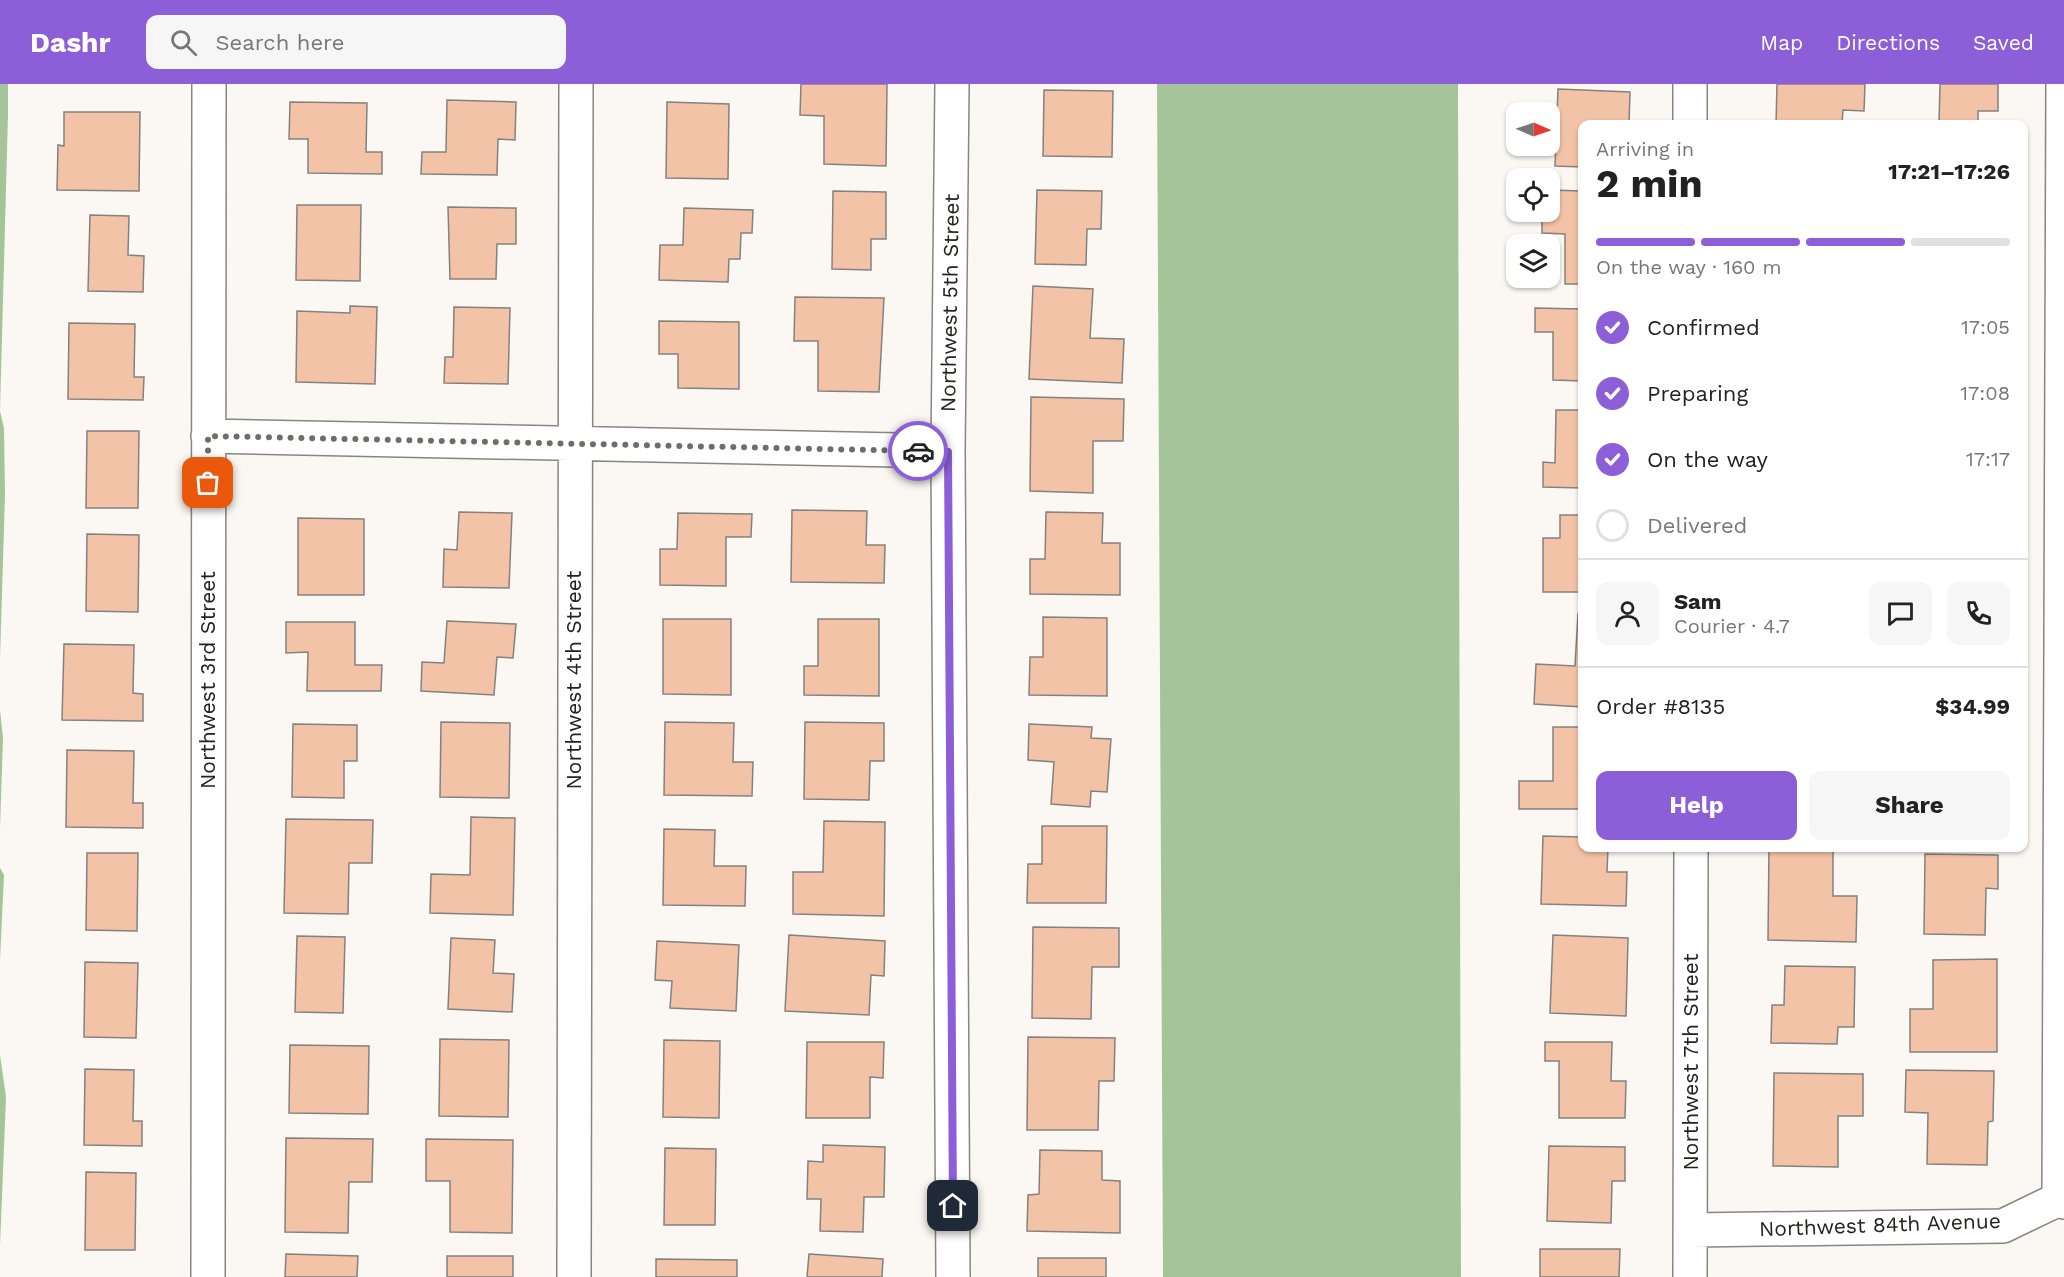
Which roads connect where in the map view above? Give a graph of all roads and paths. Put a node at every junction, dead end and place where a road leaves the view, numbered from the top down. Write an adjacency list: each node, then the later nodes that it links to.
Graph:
1 (209, 84): 7 (street, Northwest 3rd Street)
2 (576, 84): 8 (street, Northwest 4th Street)
3 (952, 84): 9 (street, Northwest 5th Street)
4 (1690, 84): 6 (street)
5 (2063, 84): 11 (street)
6 (1690, 120)
7 (208, 436): 8 (street); 13 (street, Northwest 3rd Street)
8 (574, 444): 9 (street); 14 (street, Northwest 4th Street)
9 (948, 452): 15 (street, Northwest 5th Street)
10 (1690, 852): 12 (street, Northwest 7th Street)
11 (2061, 1200): 12 (street, Northwest 84th Avenue)
12 (1691, 1230): 16 (street, Northwest 7th Street)
13 (208, 1277)
14 (574, 1277)
15 (953, 1277)
16 (1690, 1277)

